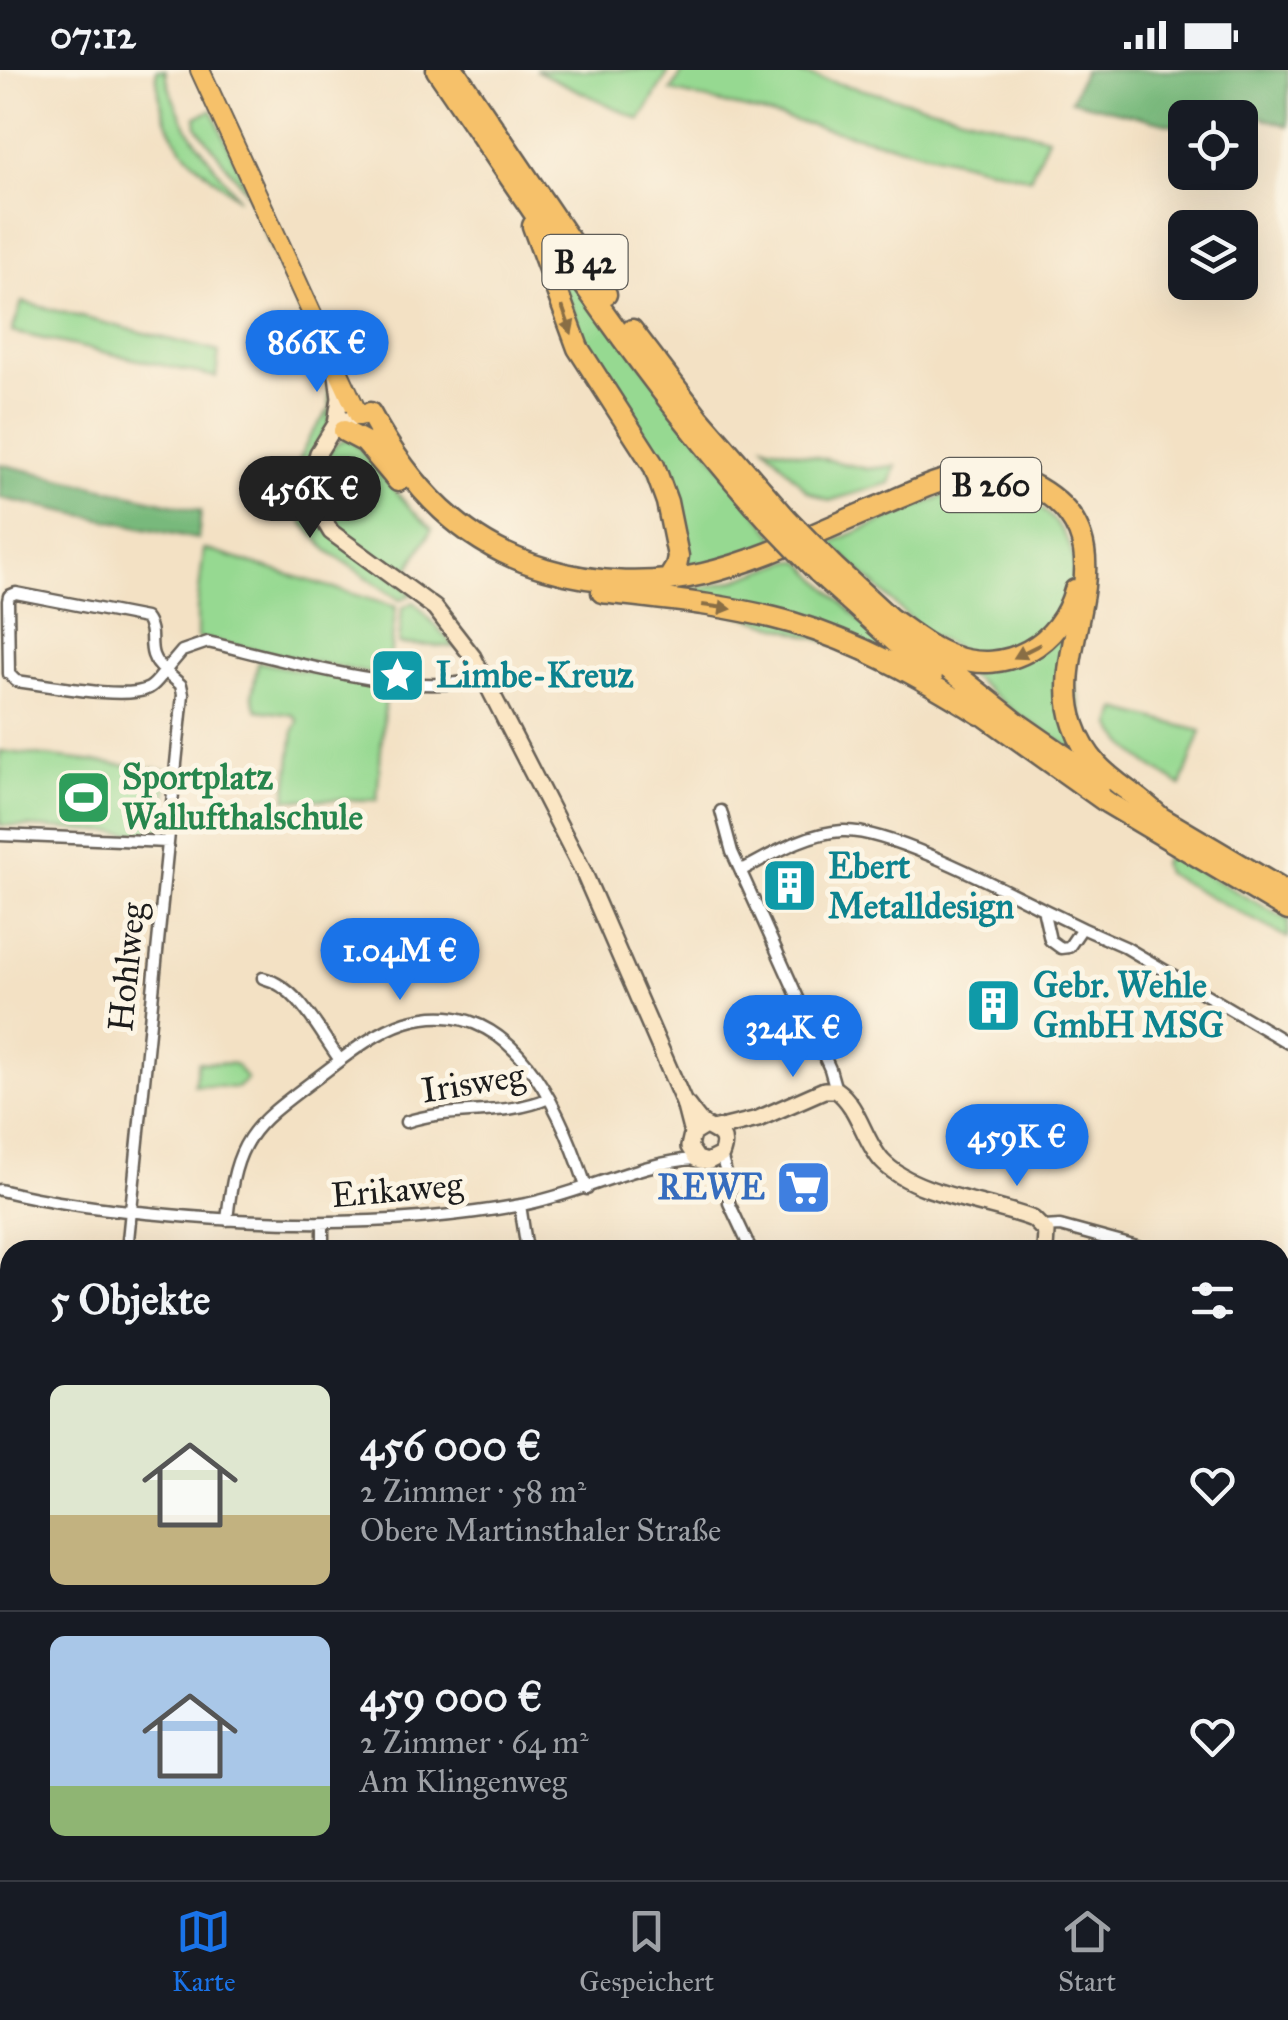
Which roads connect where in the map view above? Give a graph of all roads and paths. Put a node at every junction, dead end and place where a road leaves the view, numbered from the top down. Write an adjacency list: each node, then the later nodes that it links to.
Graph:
1 (437, 70): 4 (highway, B 42)
2 (454, 70): 7 (highway, B 42)
3 (203, 76): 5 (main road, B 260)
4 (503, 166): 7 (highway, B 42); 9 (highway, one-way to 9)
5 (308, 301): 6 (main road, B 260); 6 (main road, B 260)
6 (354, 421): 9 (highway, B 260); 10 (highway, B 260); 13 (street)
7 (779, 521): 8 (highway, B 42, bridge)
8 (825, 568): 11 (highway, B 42); 16 (highway, B 42)
9 (668, 580): 18 (highway, B 260)
10 (620, 594): 11 (highway, B 260, one-way to 11); 16 (highway, one-way to 16)
11 (885, 615): 18 (highway, B 42)
12 (165, 671): 13 (street); 14 (street); 14 (street); 20 (street, Hohlweg)
13 (483, 676): 34 (street)
14 (12, 679): 15 (street)
15 (0, 684)
16 (980, 714): 18 (highway, B 42)
17 (720, 811): 22 (street)
18 (1156, 824): 21 (highway, B 42)
19 (0, 835): 20 (street)
20 (168, 842): 41 (street, Hohlweg)
21 (1186, 842): 23 (highway, B 42); 25 (highway, B 42)
22 (742, 870): 24 (street); 30 (street)
23 (1288, 893)
24 (1042, 910): 26 (street); 26 (street)
25 (1288, 910)
26 (1082, 928): 28 (street)
27 (263, 978): 29 (street)
28 (1288, 1042)
29 (340, 1060): 31 (street); 42 (street)
30 (836, 1090): 32 (street); 43 (street)
31 (548, 1098): 33 (street, Irisweg); 38 (street)
32 (758, 1120): 34 (street); 35 (street)
33 (406, 1122)
34 (701, 1133): 35 (street); 36 (street); 37 (street, Erikaweg)
35 (723, 1150): 36 (street); 48 (street)
36 (697, 1159): 37 (street, Erikaweg)
37 (663, 1163): 38 (street, Erikaweg)
38 (588, 1189): 40 (street, Erikaweg)
39 (0, 1190): 41 (street, Erikaweg)
40 (520, 1206): 44 (street, Erikaweg); 47 (street)
41 (129, 1211): 42 (street, Erikaweg); 45 (street, Hohlweg)
42 (226, 1220): 44 (street, Erikaweg)
43 (1038, 1223): 49 (street); 50 (street)
44 (324, 1225): 46 (street)
45 (128, 1240)
46 (323, 1240)
47 (526, 1240)
48 (746, 1240)
49 (1042, 1240)
50 (1111, 1240)

